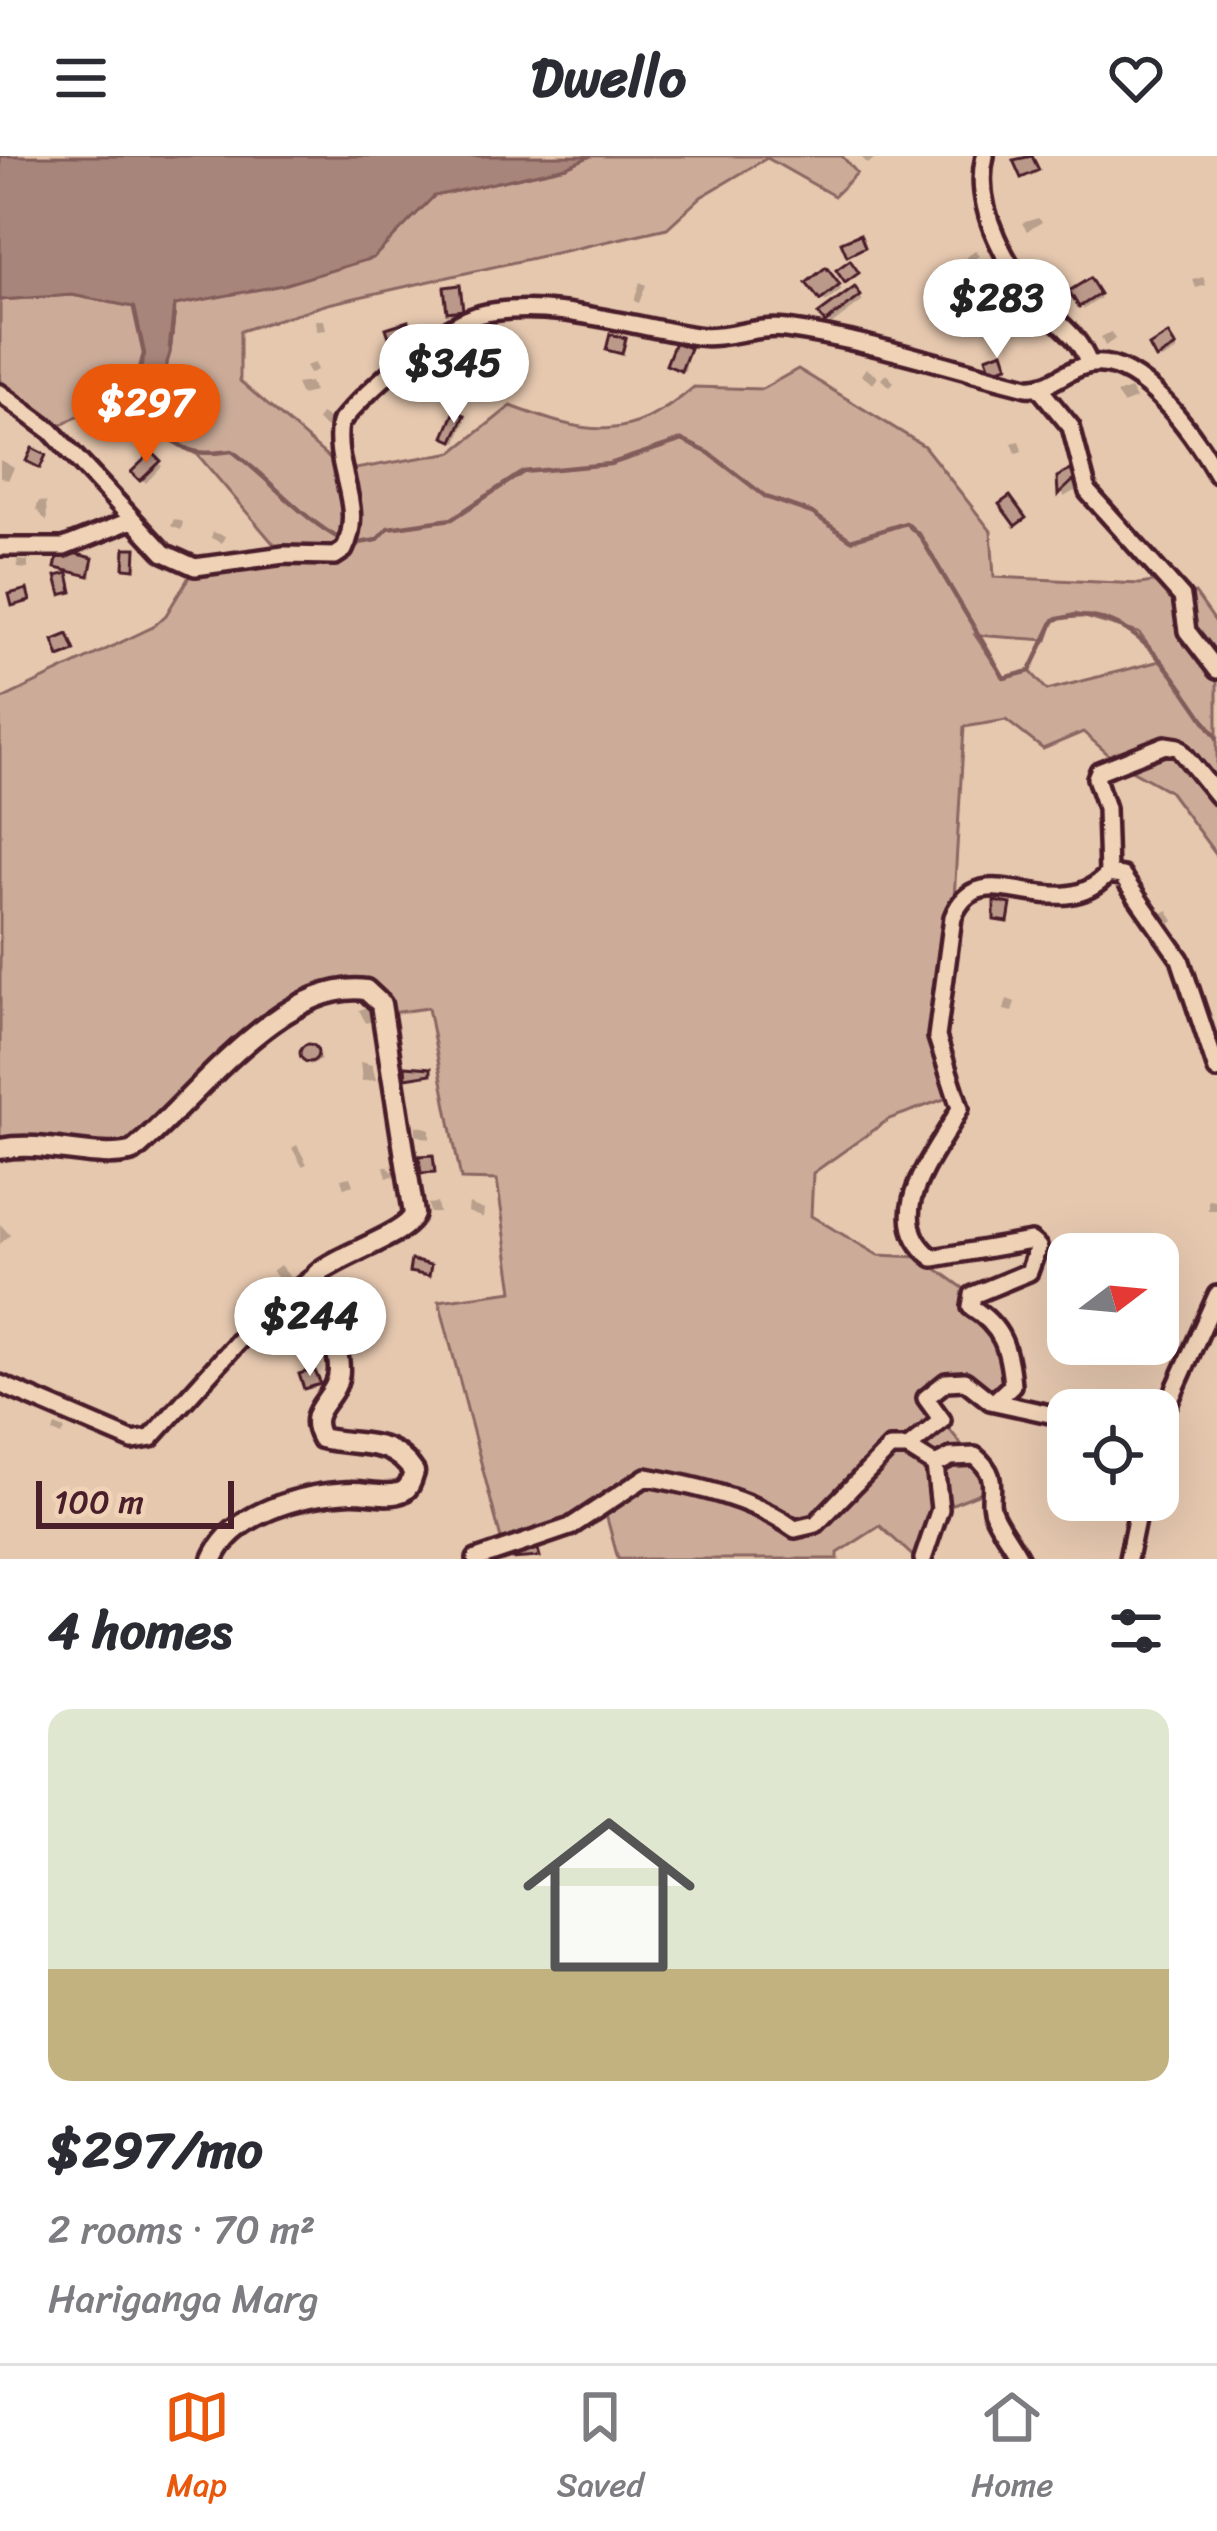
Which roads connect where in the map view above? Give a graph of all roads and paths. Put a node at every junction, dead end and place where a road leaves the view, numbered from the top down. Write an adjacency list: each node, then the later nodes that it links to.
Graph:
1 (985, 156): 2 (street)
2 (1089, 364): 3 (street); 5 (street)
3 (1039, 388): 6 (street); 8 (street)
4 (0, 393): 6 (street)
5 (1217, 474)
6 (132, 520): 7 (street)
7 (0, 547)
8 (1217, 670)
9 (1217, 795): 10 (street)
10 (1108, 874): 11 (street); 17 (street)
11 (1217, 1070)
12 (0, 1149): 13 (street)
13 (317, 1274): 15 (street); 22 (street)
14 (1217, 1295): 16 (street)
15 (0, 1384)
16 (1175, 1389)
17 (998, 1399): 18 (street); 19 (street)
18 (1047, 1416)
19 (908, 1448): 20 (street); 23 (street)
20 (935, 1465): 24 (street); 25 (street)
21 (1136, 1521): 26 (street)
22 (213, 1559)
23 (476, 1559)
24 (923, 1559)
25 (1020, 1559)
26 (1128, 1559)

